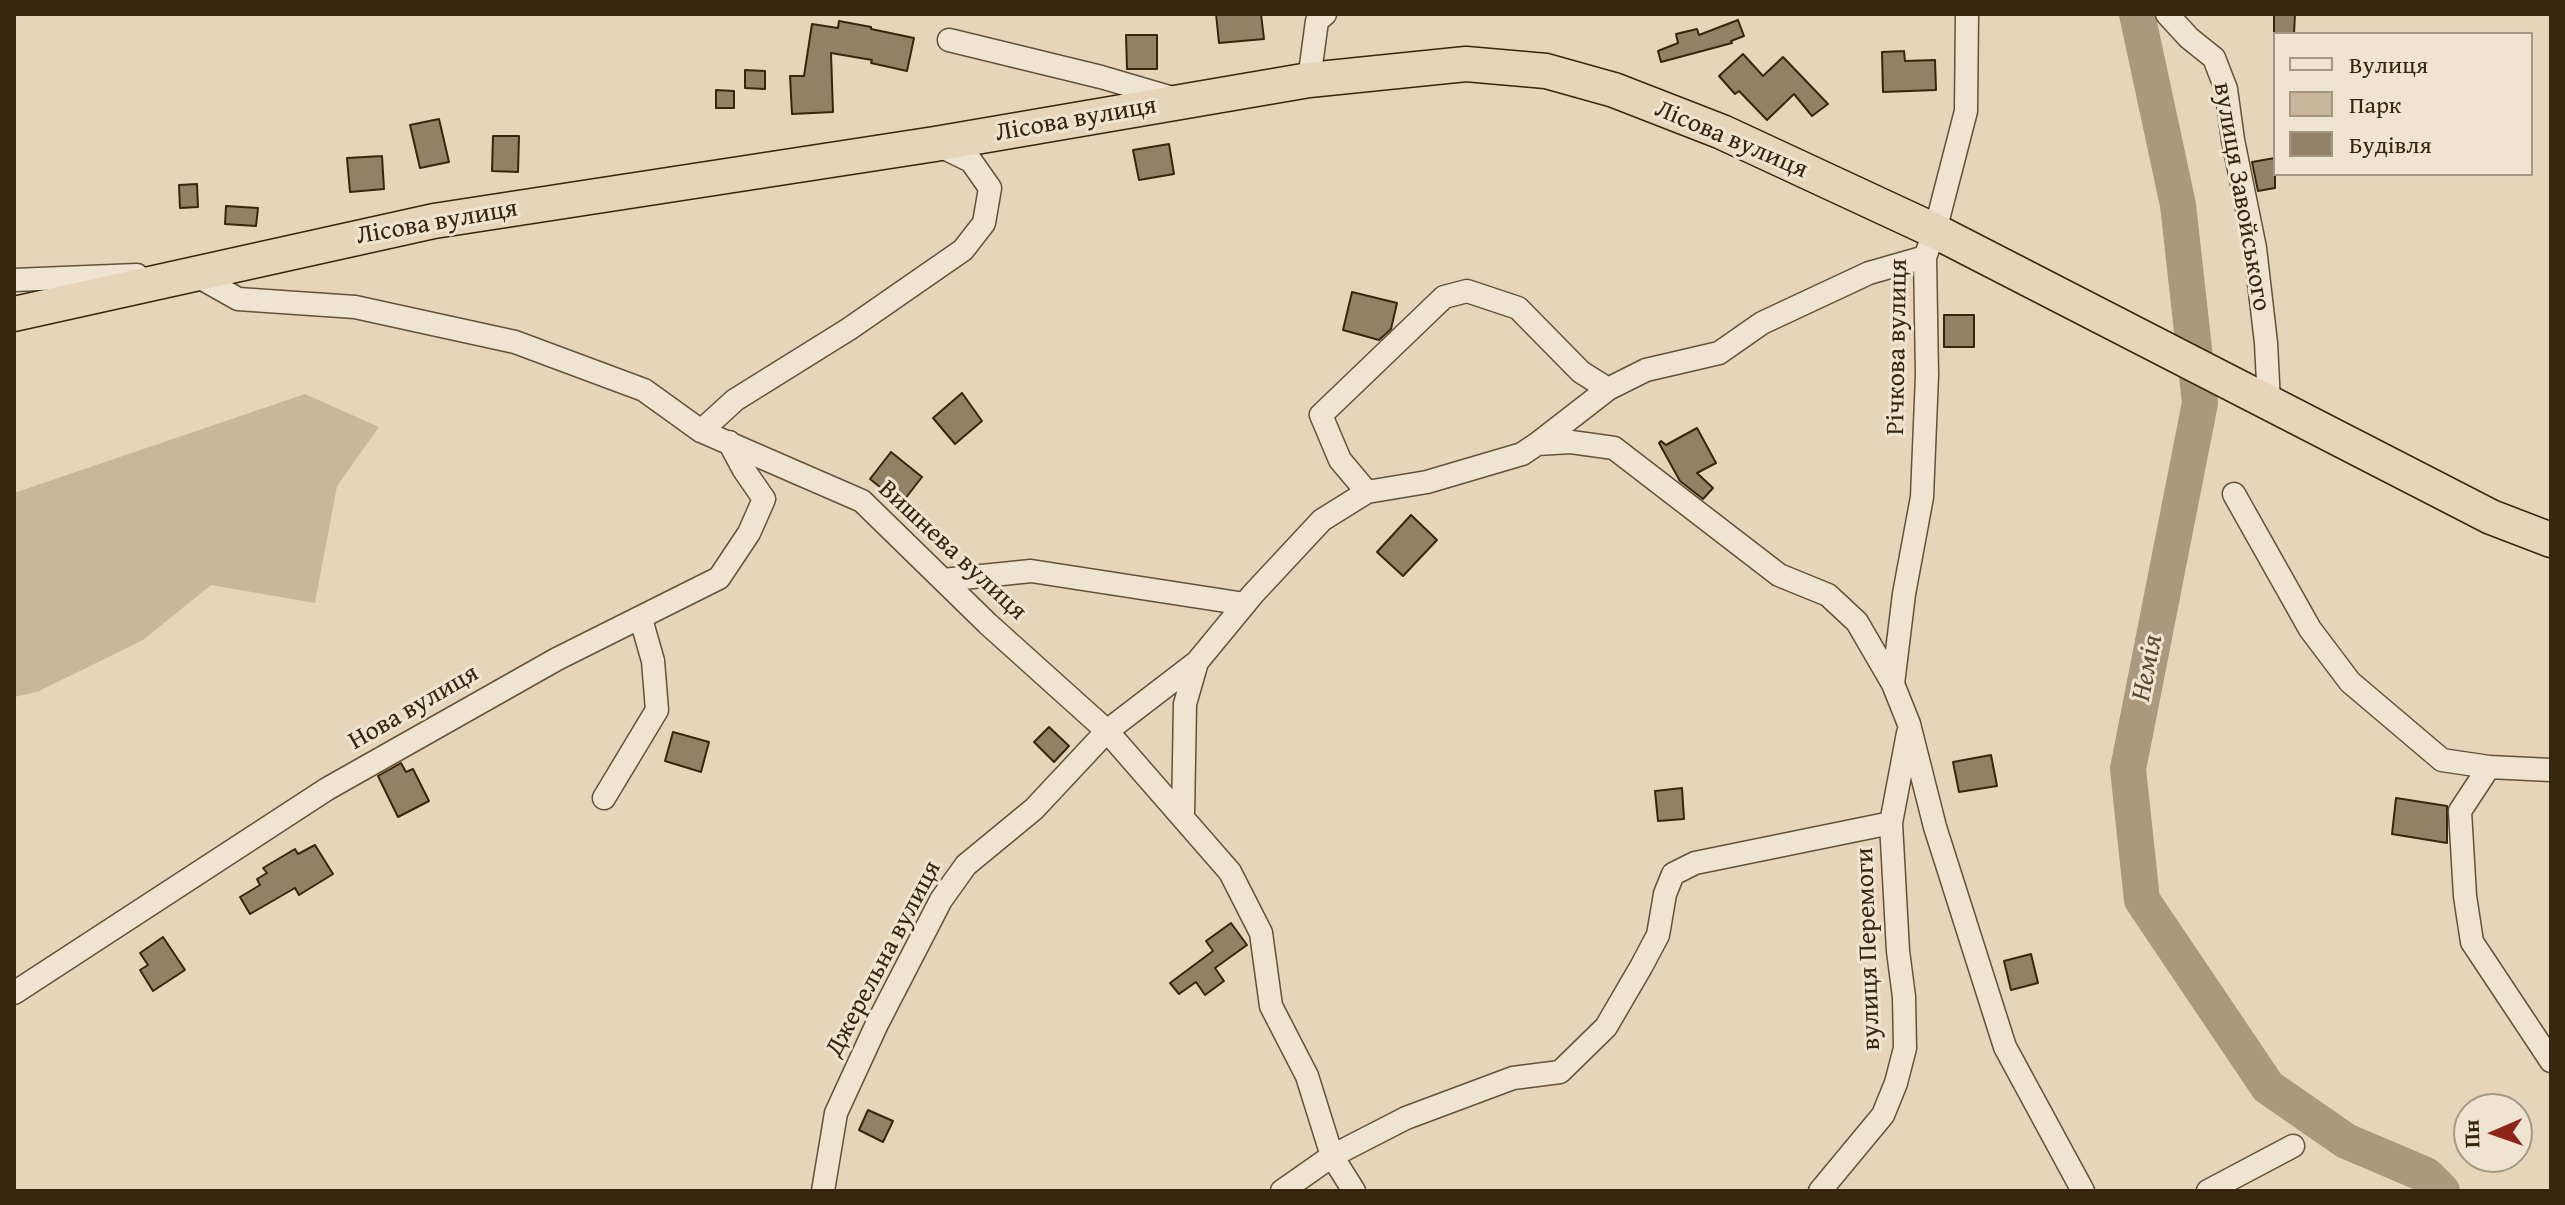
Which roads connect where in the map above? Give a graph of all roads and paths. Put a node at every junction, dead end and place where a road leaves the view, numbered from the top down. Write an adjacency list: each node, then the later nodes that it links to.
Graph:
1 (1325, 14): 5 (street)
2 (1967, 14): 8 (street, Річкова вулиця)
3 (2167, 14): 13 (street, вулиця Завойського)
4 (949, 40): 6 (street)
5 (1309, 80): 6 (highway, Лісова вулиця); 8 (highway, Лісова вулиця)
6 (1184, 101): 7 (highway, Лісова вулиця)
7 (935, 144): 9 (highway, Лісова вулиця); 14 (street)
8 (1930, 244): 12 (street, Джерельна вулиця); 13 (highway, Лісова вулиця); 25 (street, Річкова вулиця)
9 (192, 273): 10 (street); 11 (highway, Лісова вулиця); 14 (street, Вишнева вулиця)
10 (14, 280)
11 (14, 314)
12 (1608, 389): 16 (street, Джерельна вулиця); 17 (street)
13 (2269, 402): 20 (highway, Лісова вулиця)
14 (701, 431): 15 (street, Вишнева вулиця)
15 (729, 442): 21 (street, Вишнева вулиця); 23 (street, Нова вулиця)
16 (1537, 444): 17 (street, Джерельна вулиця); 19 (street, Джерельна вулиця)
17 (1367, 492): 22 (street, Джерельна вулиця)
18 (2234, 494): 28 (street)
19 (1695, 513): 25 (street, Річкова вулиця)
20 (2551, 540)
21 (943, 580): 22 (street); 27 (street, Вишнева вулиця)
22 (1245, 604): 24 (street, Джерельна вулиця)
23 (641, 619): 30 (street); 33 (street, Нова вулиця)
24 (1197, 662): 27 (street, Джерельна вулиця); 31 (street, Джерельна вулиця)
25 (1893, 684): 26 (street, Річкова вулиця)
26 (1909, 724): 32 (street, вулиця Перемоги); 41 (street, Річкова вулиця)
27 (1107, 731): 31 (street, Вишнева вулиця); 37 (street, Джерельна вулиця)
28 (2489, 767): 29 (street); 34 (street)
29 (2551, 770)
30 (604, 798)
31 (1183, 816): 36 (street, Вишнева вулиця)
32 (1891, 823): 36 (street, вулиця Перемоги); 40 (street, вулиця Перемоги)
33 (14, 993)
34 (2551, 1061)
35 (2293, 1146): 42 (street)
36 (1332, 1156): 38 (street); 39 (street, Вишнева вулиця)
37 (823, 1191)
38 (1282, 1191)
39 (1354, 1191)
40 (1820, 1191)
41 (2083, 1191)
42 (2208, 1191)

